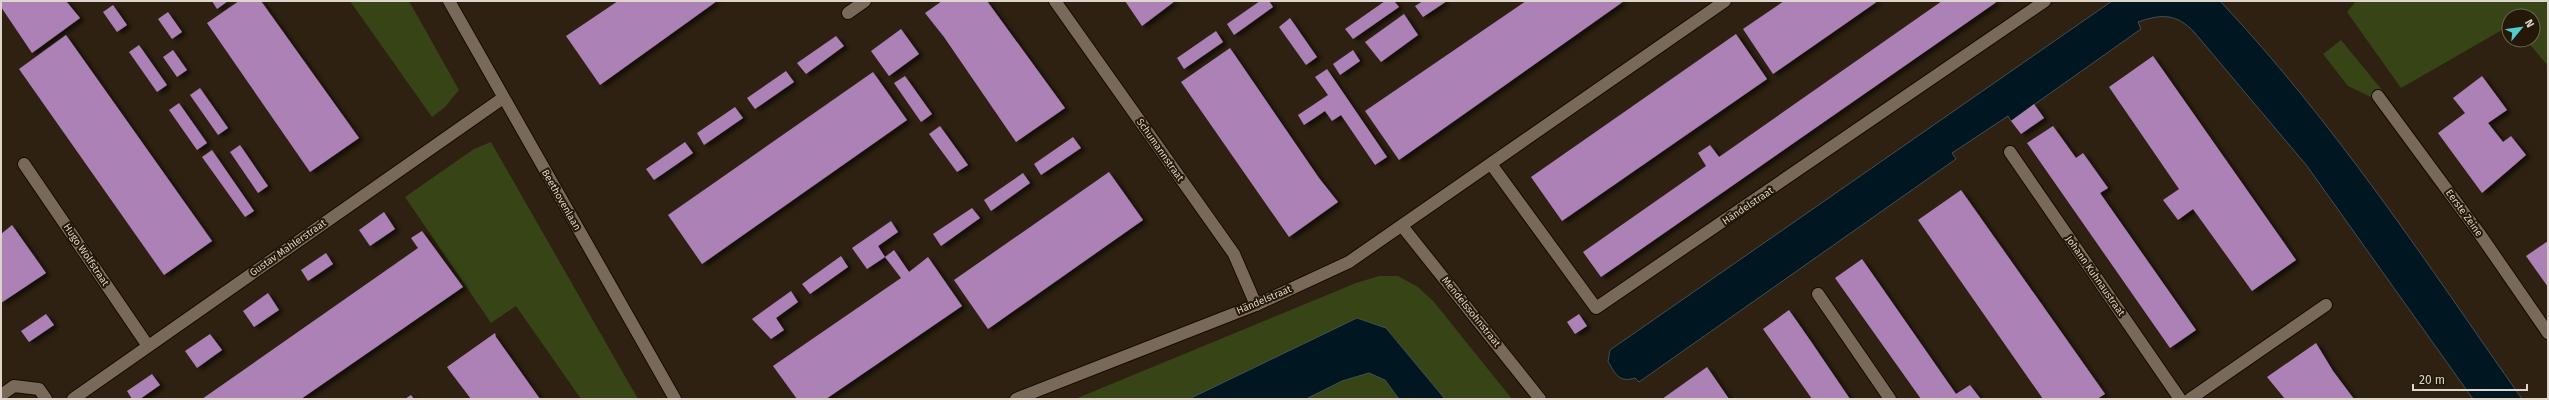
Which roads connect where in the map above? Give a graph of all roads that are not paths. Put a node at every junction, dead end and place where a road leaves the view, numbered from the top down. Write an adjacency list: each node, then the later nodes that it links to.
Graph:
1 (449, 1): 8 (street, Beethovenlaan)
2 (865, 1): 6 (street)
3 (1055, 1): 15 (street, Schumannstraat)
4 (1726, 1): 11 (street, Händelstraat)
5 (2045, 1): 11 (street, Händelstraat)
6 (848, 13)
7 (2378, 96): 16 (street, Eerste Zeine)
8 (503, 98): 17 (street, Gustav Mahlerstraat); 21 (street, Beethovenlaan)
9 (2010, 152): 25 (street, Johann Kuhnaustraat)
10 (24, 164): 17 (street, Hugo Wolfstraat)
11 (1491, 164): 12 (street, Händelstraat)
12 (1402, 226): 15 (street, Händelstraat); 23 (street, Mendelssohnstraat)
13 (1818, 294): 24 (street)
14 (2326, 304): 26 (street)
15 (1256, 305): 22 (street, Händelstraat)
16 (2548, 332)
17 (148, 346): 20 (street, Gustav Mahlerstraat)
18 (1, 395): 19 (street)
19 (46, 399)
20 (73, 399)
21 (675, 399)
22 (1016, 399)
23 (1540, 399)
24 (1890, 399)
25 (2180, 399)
26 (2190, 399)

